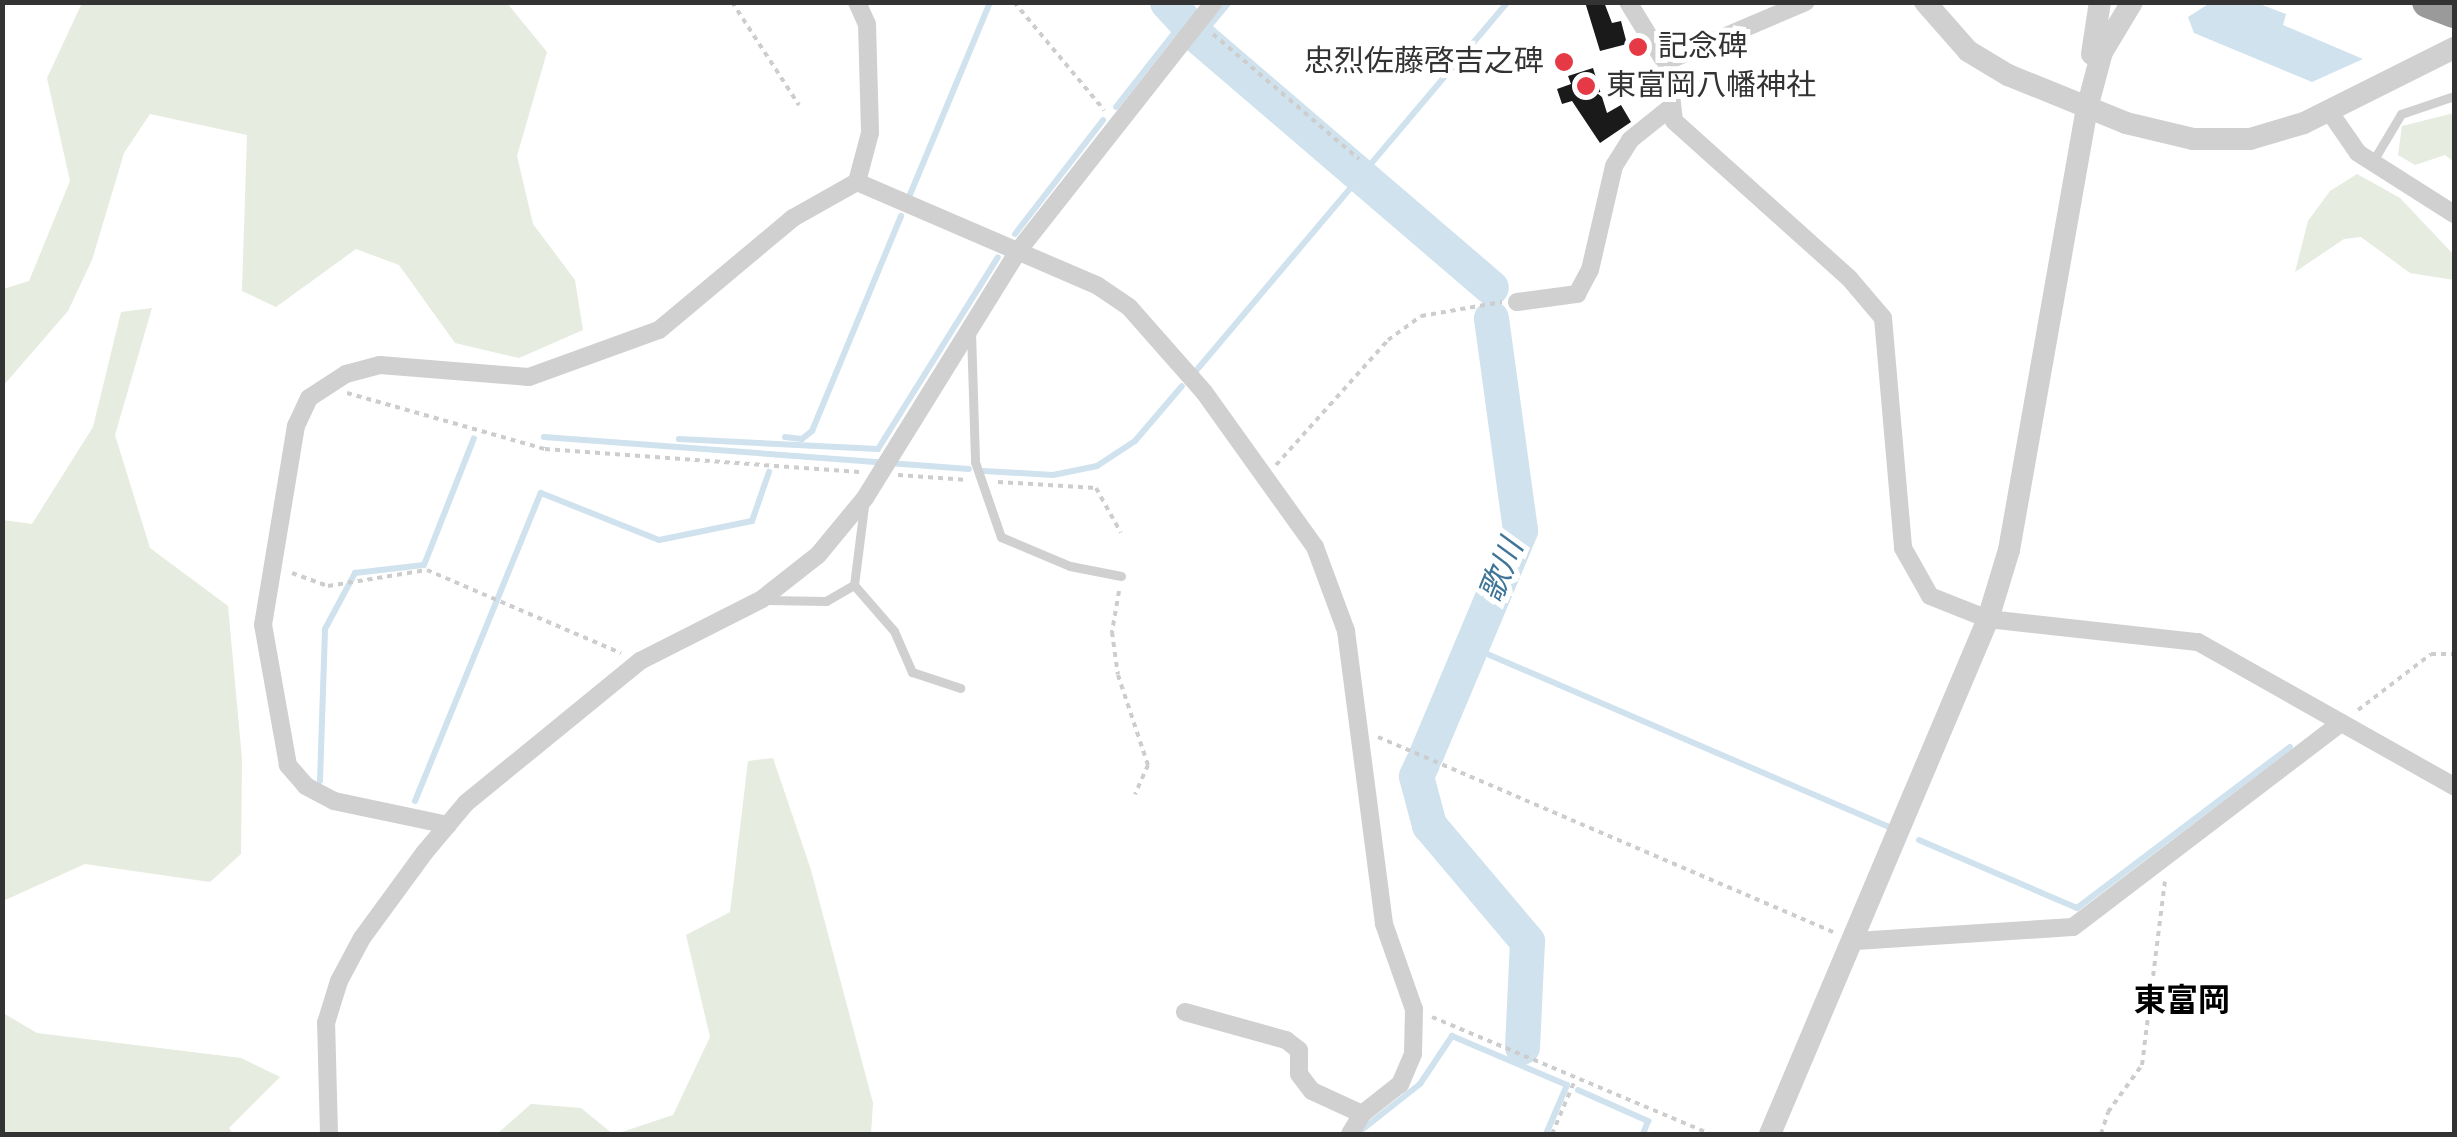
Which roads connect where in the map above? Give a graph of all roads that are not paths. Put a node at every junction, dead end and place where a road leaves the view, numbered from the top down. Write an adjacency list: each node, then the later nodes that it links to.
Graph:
1 (857, 2): 17 (street)
2 (1214, 2): 19 (street)
3 (1628, 2): 11 (street)
4 (1806, 2): 11 (street)
5 (1924, 2): 14 (street)
6 (2100, 2): 14 (street)
7 (2132, 2): 14 (street)
8 (2428, 2): 9 (highway)
9 (2454, 12)
10 (2454, 48): 15 (street)
11 (1665, 62): 13 (street)
12 (2454, 96): 16 (lane)
13 (1670, 108): 20 (street); 26 (street)
14 (2086, 108): 15 (street); 26 (street)
15 (2329, 112): 16 (street)
16 (2372, 162): 18 (street)
17 (858, 182): 19 (street); 30 (street)
18 (2454, 214)
19 (1018, 251): 21 (street); 33 (street)
20 (1516, 302)
21 (971, 319): 22 (street); 23 (lane)
22 (865, 498): 24 (lane); 25 (street)
23 (1121, 576)
24 (854, 585): 25 (lane); 27 (lane)
25 (762, 599): 30 (street)
26 (1988, 618): 28 (street); 31 (street)
27 (960, 688)
28 (2341, 723): 29 (street); 31 (street)
29 (2454, 786)
30 (448, 825): 34 (street)
31 (1856, 941): 36 (street)
32 (1185, 1012): 33 (street)
33 (1362, 1114): 35 (street)
34 (329, 1134)
35 (1350, 1134)
36 (1770, 1134)

